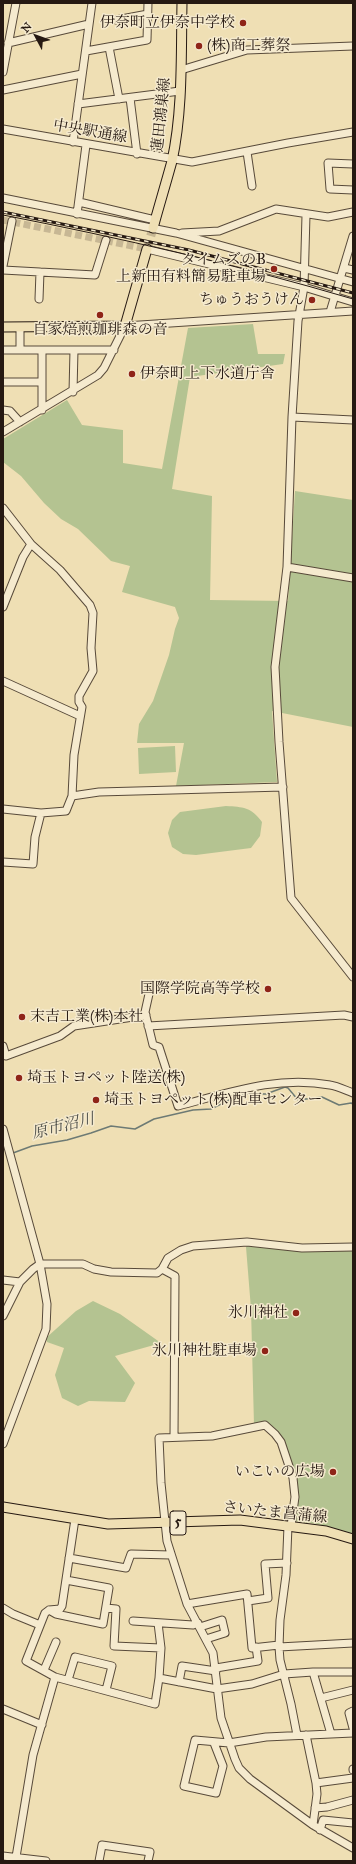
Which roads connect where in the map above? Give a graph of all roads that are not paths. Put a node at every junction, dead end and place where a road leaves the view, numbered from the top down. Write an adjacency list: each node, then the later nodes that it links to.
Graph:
1 (16, 3): 8 (street)
2 (92, 3): 7 (street)
3 (148, 3): 5 (street)
4 (182, 3): 12 (main road, 蓮田鴻巣線)
5 (148, 14): 6 (street); 10 (street)
6 (116, 20)
7 (89, 24): 8 (street); 11 (street)
8 (8, 42): 13 (street)
9 (353, 46): 12 (street)
10 (109, 47): 11 (street); 18 (street)
11 (86, 50): 14 (street)
12 (181, 70): 16 (main road, 蓮田鴻巣線)
13 (3, 72)
14 (82, 74): 15 (street); 19 (street)
15 (3, 90)
16 (180, 91): 17 (street); 26 (main road, 蓮田鴻巣線)
17 (130, 98): 18 (street); 25 (street)
18 (119, 99): 19 (street)
19 (78, 104): 22 (street)
20 (3, 129): 22 (street, 中央駅通線)
21 (353, 132): 24 (street, 中央駅通線)
22 (73, 142): 23 (street, 中央駅通線)
23 (86, 145): 25 (street, 中央駅通線); 31 (street)
24 (247, 152): 26 (street, 中央駅通線); 28 (street)
25 (137, 154): 26 (street, 中央駅通線)
26 (172, 160): 36 (main road, 蓮田鴻巣線)
27 (353, 164): 29 (street)
28 (252, 186)
29 (353, 190)
30 (3, 198): 33 (street)
31 (79, 202): 33 (street); 36 (street)
32 (353, 212): 34 (street)
33 (77, 214): 36 (street)
34 (306, 215): 37 (street); 43 (street)
35 (12, 221): 41 (street)
36 (154, 224): 37 (street)
37 (176, 233): 43 (street)
38 (353, 236): 42 (street)
39 (106, 240): 46 (street)
40 (147, 249): 49 (street); 56 (main road)
41 (3, 266)
42 (344, 268): 45 (street); 47 (street)
43 (304, 269): 47 (street); 49 (street)
44 (3, 270): 46 (street)
45 (353, 270)
46 (40, 272): 51 (street)
47 (340, 279): 48 (street); 50 (street)
48 (353, 282)
49 (304, 287): 50 (street); 55 (street)
50 (335, 296): 52 (street); 54 (street)
51 (39, 299)
52 (353, 302)
53 (353, 311): 54 (street)
54 (330, 312): 55 (street)
55 (300, 314): 56 (street); 69 (street)
56 (124, 326): 58 (main road); 63 (street)
57 (3, 327): 58 (main road)
58 (20, 327): 60 (street)
59 (3, 350): 60 (street)
60 (20, 350): 61 (street)
61 (42, 350): 62 (street); 65 (street)
62 (74, 350): 63 (street); 66 (street)
63 (114, 350): 66 (street)
64 (3, 382): 65 (street)
65 (41, 382): 68 (street)
66 (73, 392): 68 (street)
67 (3, 410): 71 (street)
68 (42, 410): 71 (street)
69 (292, 417): 70 (street); 75 (street)
70 (353, 420)
71 (20, 422): 72 (street)
72 (3, 432)
73 (3, 508): 74 (street)
74 (31, 544): 78 (street); 81 (street)
75 (287, 567): 76 (street); 82 (street)
76 (353, 578)
77 (3, 586): 78 (street)
78 (10, 590): 79 (street)
79 (3, 607)
80 (3, 681): 81 (street)
81 (80, 716): 83 (street)
82 (283, 787): 83 (street); 87 (street)
83 (72, 796): 85 (street)
84 (3, 809): 85 (street)
85 (40, 813): 86 (street)
86 (3, 862)
87 (353, 977)
88 (151, 985): 89 (street)
89 (146, 1015): 91 (street); 93 (street)
90 (353, 1017): 91 (street)
91 (148, 1026): 94 (street)
92 (3, 1046): 93 (street)
93 (4, 1055)
94 (353, 1093)
95 (3, 1129): 97 (street)
96 (353, 1247): 98 (street)
97 (40, 1264): 98 (street); 100 (street); 103 (street)
98 (162, 1269): 102 (street)
99 (3, 1280): 100 (street)
100 (20, 1282): 101 (street)
101 (3, 1316)
102 (174, 1437): 106 (street); 107 (street)
103 (3, 1444)
104 (3, 1507): 105 (main road, さいたま菖蒲線 / 5)
105 (75, 1519): 106 (main road, さいたま菖蒲線 / 5); 110 (street)
106 (165, 1523): 107 (main road, さいたま菖蒲線 / 5); 109 (street)
107 (290, 1526): 108 (main road, さいたま菖蒲線 / 5); 111 (street)
108 (353, 1539)
109 (171, 1555): 110 (street); 114 (street)
110 (68, 1558): 112 (street)
111 (287, 1563): 113 (street); 125 (street)
112 (66, 1580): 116 (street); 117 (street)
113 (248, 1601): 114 (street); 126 (street)
114 (187, 1604): 121 (street)
115 (3, 1608): 120 (street)
116 (106, 1608): 117 (street); 127 (street)
117 (49, 1610): 120 (street)
118 (133, 1622): 119 (street)
119 (158, 1623): 121 (street); 127 (street)
120 (40, 1625): 128 (street)
121 (199, 1625): 122 (street); 122 (street)
122 (206, 1639): 129 (street)
123 (56, 1642): 128 (street)
124 (353, 1643): 125 (street)
125 (279, 1646): 126 (street); 132 (street)
126 (256, 1647): 129 (street)
127 (161, 1648): 134 (street)
128 (44, 1670): 133 (street)
129 (216, 1670): 136 (street); 137 (street)
130 (314, 1672): 131 (street); 132 (street); 140 (street)
131 (353, 1672)
132 (284, 1674): 137 (street); 147 (street)
133 (55, 1677): 135 (street); 143 (street)
134 (159, 1678): 136 (street); 138 (street)
135 (68, 1680): 138 (street); 138 (street)
136 (179, 1682): 137 (street)
137 (217, 1689): 150 (street)
138 (106, 1690)
139 (353, 1690): 140 (street)
140 (321, 1698): 146 (street)
141 (3, 1709): 143 (street)
142 (353, 1711): 144 (street)
143 (42, 1725): 160 (street)
144 (353, 1728)
145 (353, 1733): 146 (street)
146 (332, 1734): 148 (street)
147 (296, 1735): 148 (street); 150 (street)
148 (306, 1735): 152 (street)
149 (214, 1743): 149 (street); 150 (street)
150 (229, 1743): 156 (street)
151 (353, 1778): 152 (street)
152 (316, 1783): 154 (street)
153 (353, 1800): 154 (street)
154 (316, 1808): 156 (street)
155 (353, 1823): 157 (street)
156 (313, 1825): 157 (street)
157 (320, 1830): 158 (street)
158 (353, 1848)
159 (3, 1856): 160 (street)
160 (16, 1857): 161 (street)
161 (33, 1860): 162 (street)
162 (46, 1861)
163 (99, 1861): 164 (street)
164 (148, 1861)

